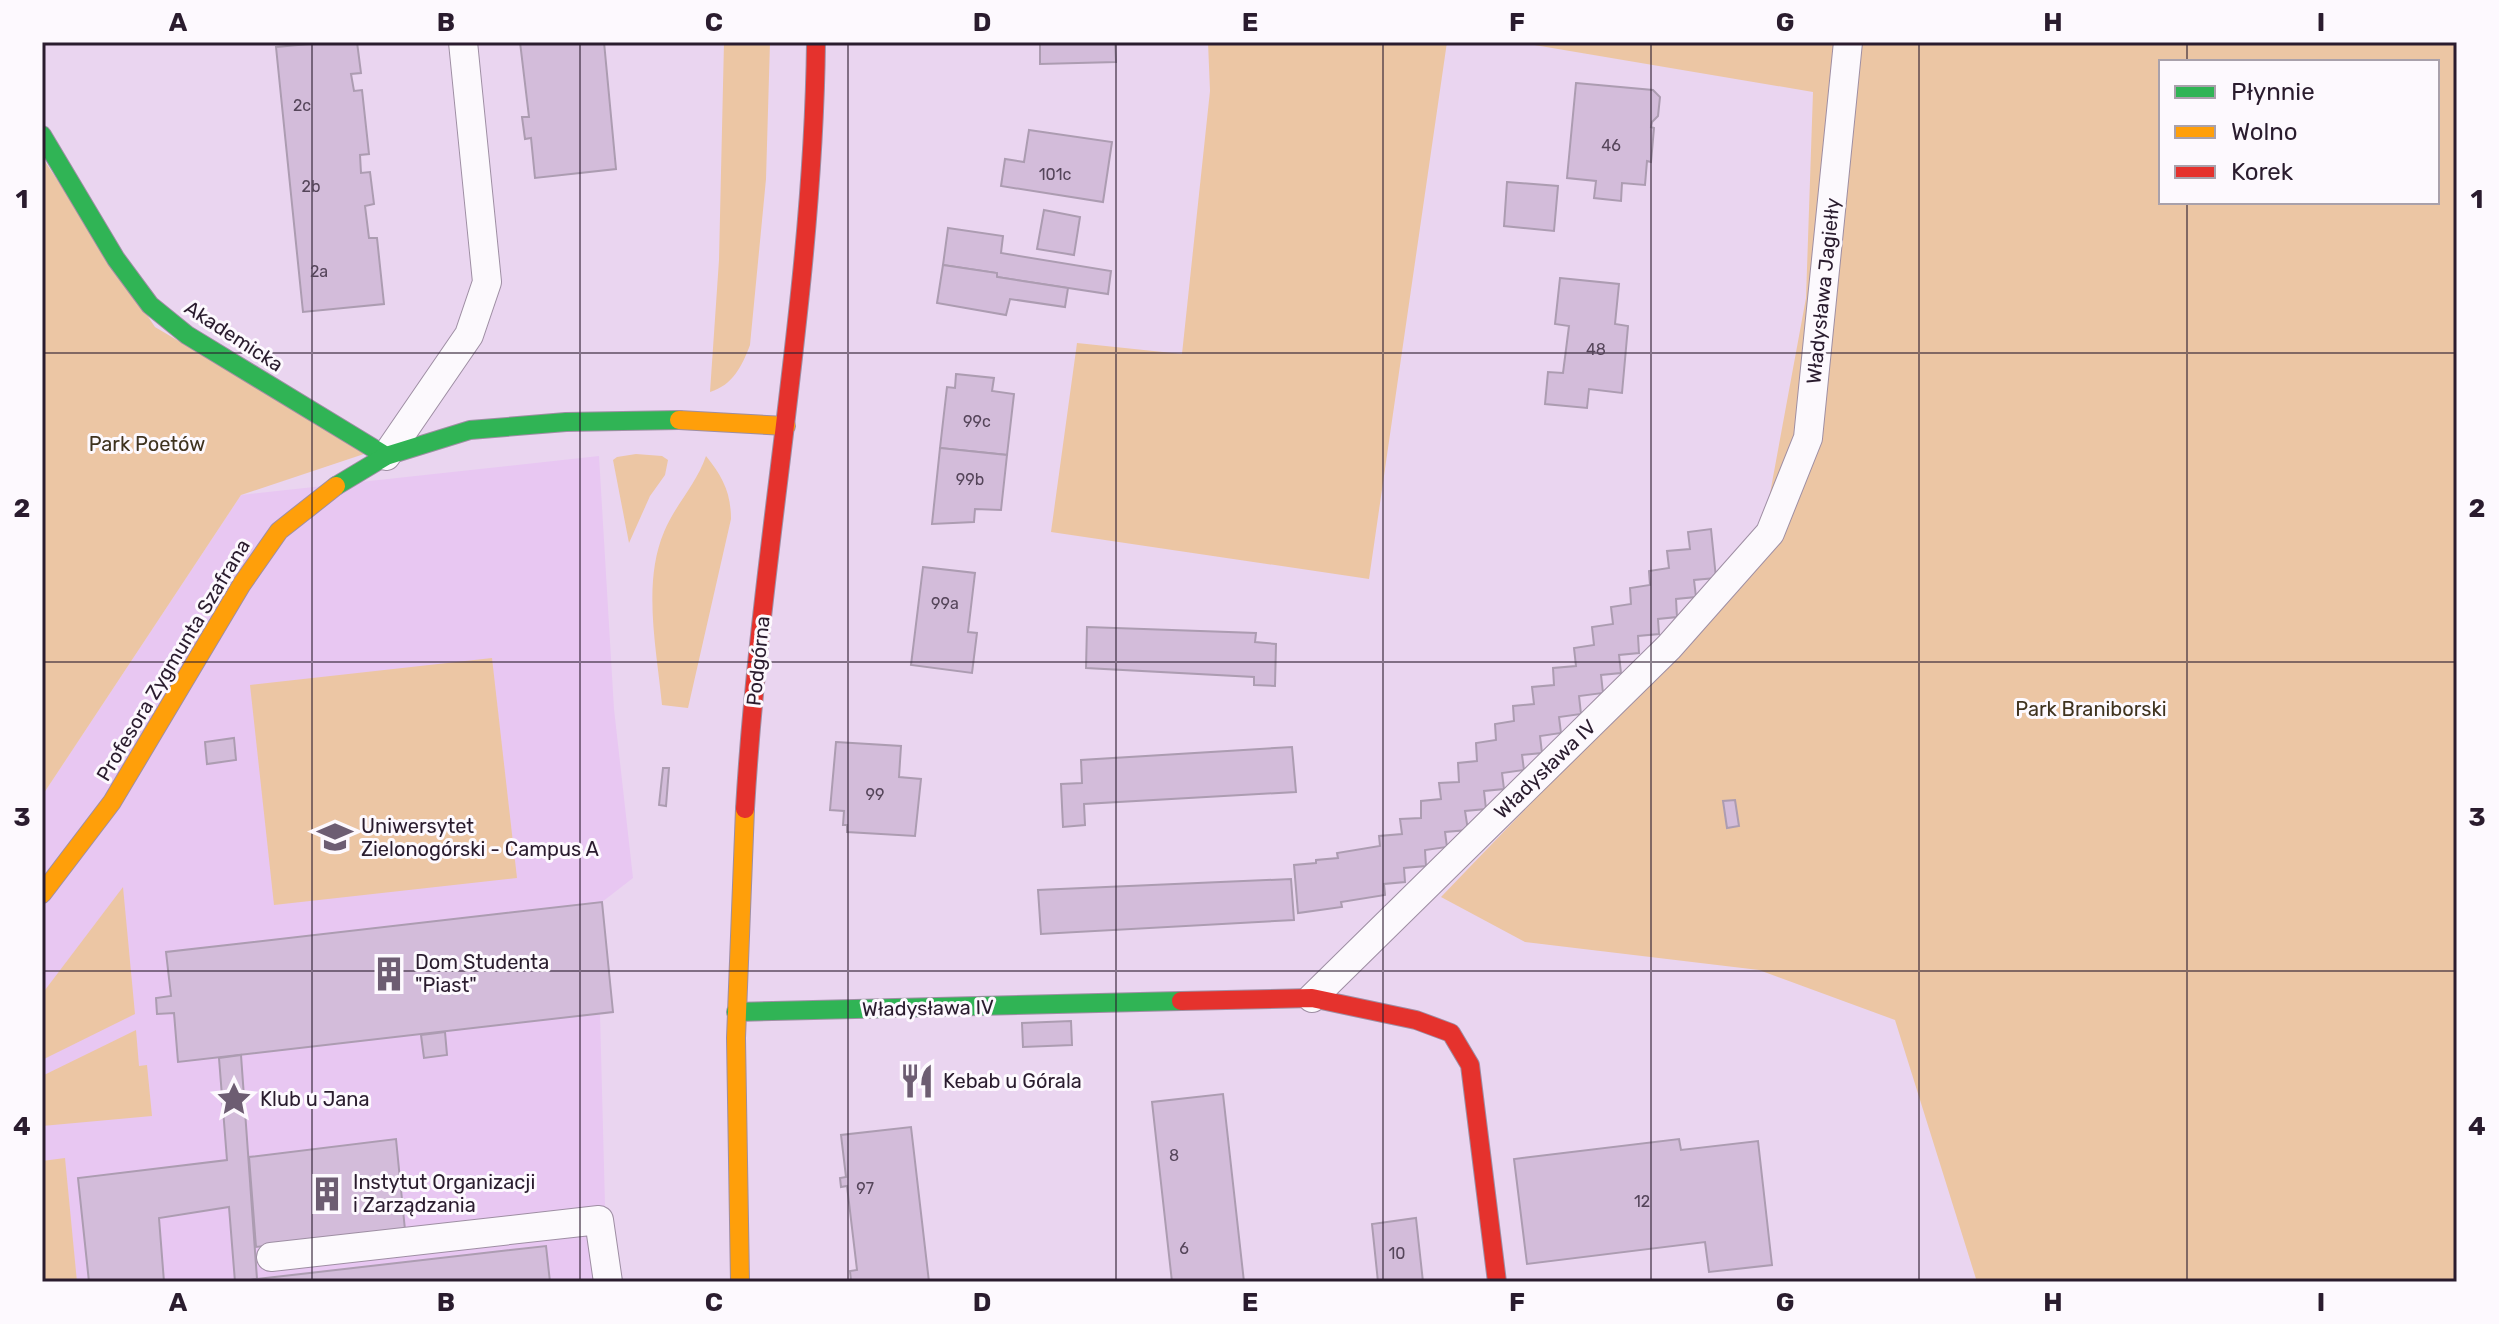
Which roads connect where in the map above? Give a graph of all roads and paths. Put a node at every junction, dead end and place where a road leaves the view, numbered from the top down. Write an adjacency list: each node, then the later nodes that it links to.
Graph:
1 (463, 42): 6 (lane)
2 (816, 42): 5 (street, Podgórna)
3 (1848, 42): 7 (lane, Władysława Jagiełły)
4 (42, 135): 6 (street, Akademicka)
5 (786, 426): 6 (street, Profesora Zygmunta Szafrana); 10 (street, Podgórna)
6 (386, 456): 8 (street, Profesora Zygmunta Szafrana)
7 (1770, 533): 9 (lane, Władysława IV)
8 (42, 894)
9 (1312, 998): 10 (street, Władysława IV); 14 (street, Władysława IV)
10 (736, 1012): 13 (street, Podgórna)
11 (271, 1257): 12 (lane)
12 (608, 1282)
13 (740, 1282)
14 (1497, 1282)

